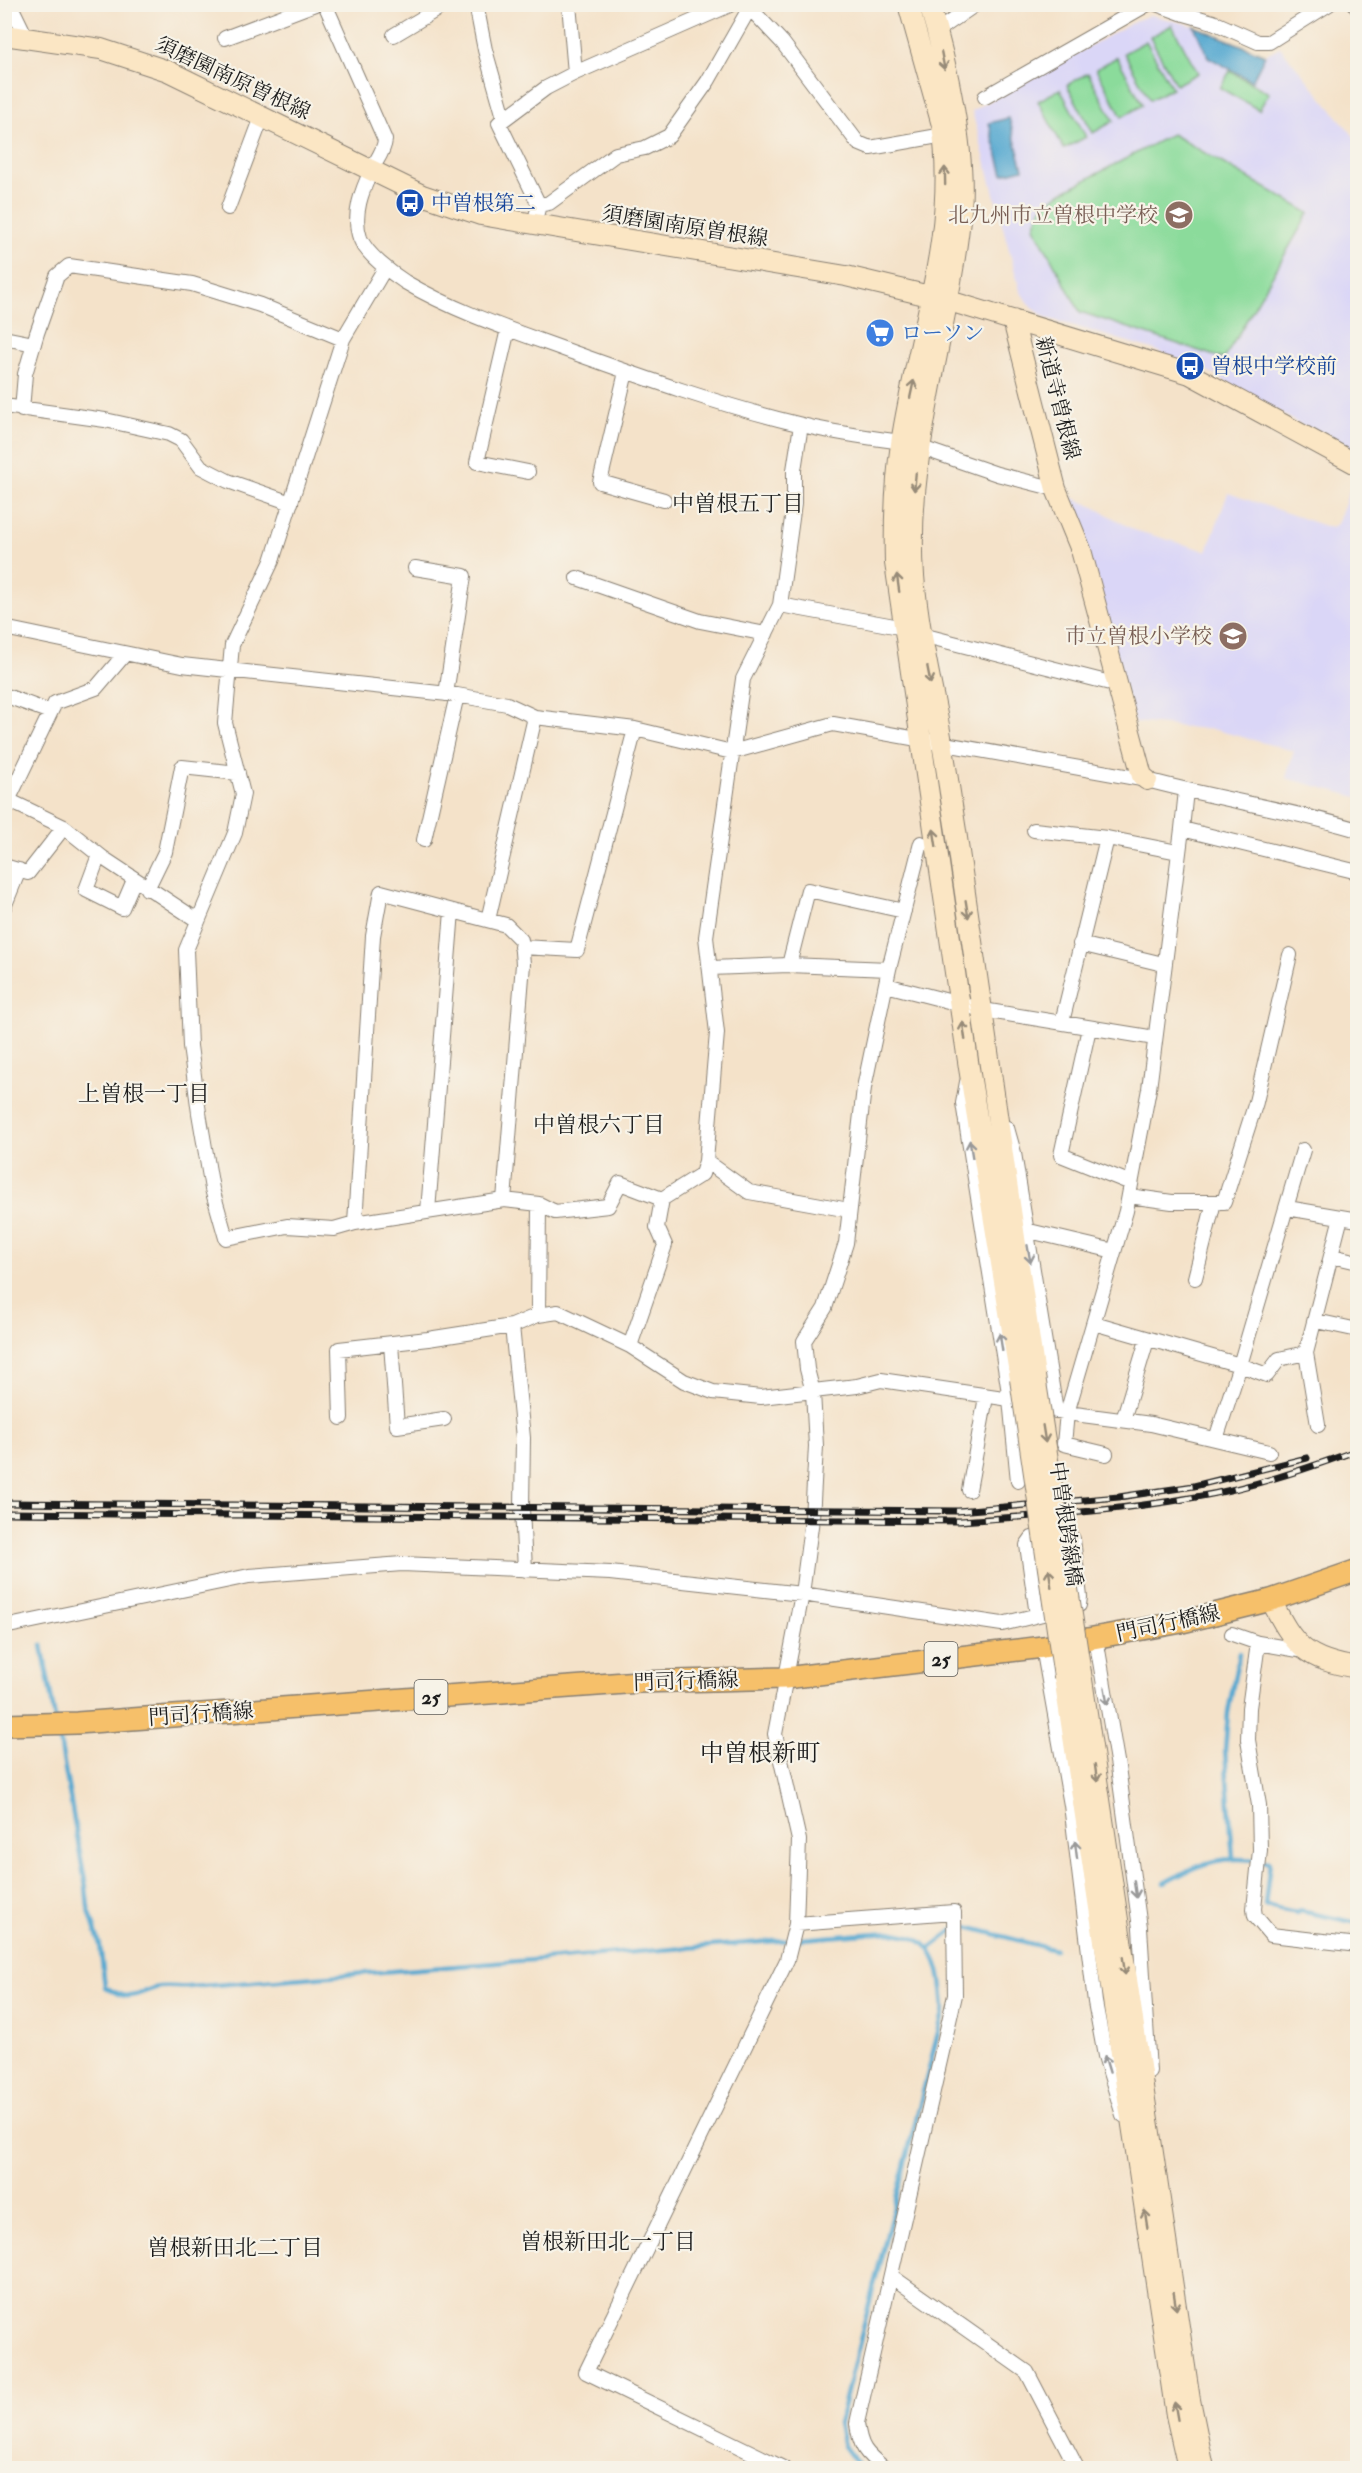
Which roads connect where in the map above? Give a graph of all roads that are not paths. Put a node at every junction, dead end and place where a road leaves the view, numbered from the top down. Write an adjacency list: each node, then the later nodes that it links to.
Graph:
1 (10, 4): 22 (street)
2 (315, 4): 23 (street)
3 (325, 4): 29 (street)
4 (446, 4): 21 (street)
5 (476, 4): 27 (street)
6 (569, 4): 24 (street)
7 (732, 4): 24 (street)
8 (908, 4): 28 (street)
9 (929, 4): 19 (street)
10 (976, 4): 19 (street)
11 (1149, 4): 25 (street)
12 (1156, 4): 17 (street)
13 (1194, 4): 17 (street)
14 (1329, 4): 17 (street)
15 (1354, 4): 18 (street)
16 (747, 7): 28 (street); 30 (street)
17 (1178, 9)
18 (1358, 9)
19 (937, 31): 34 (street, one-way to 34)
20 (4, 35): 22 (street, 須磨園南原曽根線)
21 (394, 35)
22 (26, 37): 26 (street, 須磨園南原曽根線)
23 (225, 38)
24 (574, 73): 27 (street)
25 (985, 97)
26 (262, 117): 29 (street, 須磨園南原曽根線); 31 (street)
27 (504, 117): 30 (street)
28 (944, 135): 34 (street, one-way to 28)
29 (372, 170): 32 (street, 須磨園南原曽根線); 33 (street)
30 (538, 205): 32 (street)
31 (228, 208)
32 (534, 224): 34 (street, 須磨園南原曽根線)
33 (385, 268): 36 (street); 38 (street)
34 (939, 298): 35 (street, 須磨園南原曽根線); 44 (street)
35 (1013, 320): 45 (street, 須磨園南原曽根線); 47 (street, 新道寺曽根線)
36 (508, 329): 40 (street); 46 (street)
37 (4, 338): 39 (street)
38 (343, 339): 39 (street); 49 (street)
39 (34, 344): 42 (street)
40 (626, 372): 43 (street); 48 (street)
41 (4, 406): 42 (street)
42 (22, 410): 49 (street)
43 (801, 425): 44 (street); 52 (street)
44 (910, 445): 47 (street); 54 (street)
45 (1358, 465)
46 (528, 472)
47 (1056, 489): 58 (street, 新道寺曽根線)
48 (664, 500)
49 (291, 503): 57 (street)
50 (416, 568): 60 (street)
51 (577, 578): 55 (street)
52 (780, 605): 54 (street); 55 (street)
53 (4, 628): 56 (street)
54 (913, 631): 58 (street); 64 (street)
55 (766, 634): 65 (street)
56 (125, 654): 57 (street); 61 (street)
57 (229, 669): 60 (street); 66 (street)
58 (1118, 685): 67 (street, 新道寺曽根線)
59 (4, 694): 61 (street)
60 (451, 695): 62 (street); 75 (street)
61 (50, 712): 69 (street)
62 (536, 717): 63 (street); 88 (street)
63 (635, 729): 65 (street); 90 (street)
64 (932, 742): 65 (street); 67 (street); 97 (street, one-way to 64); 98 (street, one-way to 98)
65 (732, 752): 94 (street)
66 (238, 773): 83 (street); 87 (street)
67 (1147, 780): 68 (street)
68 (1186, 790): 71 (street); 73 (street)
69 (6, 804): 70 (street)
70 (64, 827): 78 (street); 80 (street)
71 (1182, 829): 77 (street); 81 (street)
72 (1034, 830): 74 (street)
73 (1358, 830)
74 (1107, 838): 77 (street); 89 (street)
75 (424, 840)
76 (921, 843): 86 (street)
77 (1178, 852): 92 (street)
78 (99, 855): 82 (street); 82 (street)
79 (4, 866): 80 (street)
80 (19, 870): 84 (street)
81 (1358, 872)
82 (134, 880): 83 (street)
83 (147, 889): 87 (street)
84 (4, 907)
85 (452, 911): 88 (street); 113 (street); 116 (street)
86 (904, 911): 93 (street); 95 (street)
87 (197, 920): 116 (street)
88 (488, 920): 90 (street)
89 (1080, 944): 92 (street); 99 (street)
90 (521, 947): 108 (street)
91 (1290, 955): 109 (street)
92 (1163, 964): 101 (street)
93 (789, 965): 94 (street); 95 (street)
94 (710, 968): 105 (street)
95 (889, 969): 96 (street)
96 (886, 985): 97 (street); 112 (street)
97 (960, 1003): 98 (street); 102 (street, one-way to 97)
98 (983, 1010): 99 (street); 103 (street)
99 (1062, 1022): 100 (street)
100 (1089, 1028): 101 (street); 106 (street)
101 (1155, 1038): 106 (street)
102 (969, 1068): 132 (street); 135 (street, one-way to 102)
103 (991, 1074): 117 (street); 132 (street)
104 (1303, 1150): 111 (street)
105 (706, 1161): 107 (street); 112 (street)
106 (1130, 1190): 109 (street); 118 (street)
107 (662, 1199): 110 (street); 129 (street)
108 (504, 1200): 110 (street); 113 (street)
109 (1214, 1202): 121 (street)
110 (538, 1204): 122 (street)
111 (1287, 1208): 114 (street); 131 (street)
112 (849, 1210): 133 (street)
113 (428, 1211): 116 (street)
114 (1341, 1217): 115 (street); 119 (street)
115 (1358, 1220)
116 (355, 1223)
117 (1025, 1230): 118 (street); 136 (street, one-way to 136)
118 (1114, 1251): 124 (street)
119 (1332, 1256): 120 (street); 123 (street)
120 (1358, 1262)
121 (1195, 1278)
122 (538, 1315): 125 (street); 129 (street)
123 (1316, 1321): 126 (street); 130 (street)
124 (1094, 1323): 127 (street); 136 (street)
125 (513, 1326): 128 (street); 146 (street)
126 (1358, 1330)
127 (1147, 1340): 131 (street); 139 (street)
128 (391, 1344): 137 (street); 138 (street)
129 (630, 1346): 133 (street)
130 (1306, 1353): 131 (street); 140 (street)
131 (1240, 1365): 141 (street)
132 (1027, 1377): 162 (street, 中曽根跨線橋, bridge)
133 (813, 1392): 134 (street); 148 (street)
134 (986, 1397): 135 (street); 145 (street)
135 (1010, 1399): 136 (street); 144 (street)
136 (1061, 1412): 139 (street); 143 (street)
137 (341, 1418)
138 (444, 1419)
139 (1123, 1420): 141 (street)
140 (1318, 1425)
141 (1216, 1439): 142 (street)
142 (1269, 1452)
143 (1106, 1454)
144 (1018, 1481)
145 (969, 1490)
146 (525, 1570): 148 (street); 151 (street)
147 (1358, 1570): 149 (main road, 門司行橋線 / 25)
148 (802, 1594): 150 (street); 158 (street)
149 (1271, 1600): 153 (main road, 門司行橋線 / 25); 156 (street)
150 (1037, 1615): 150 (street)
151 (4, 1627)
152 (1232, 1634): 154 (street)
153 (1096, 1638): 155 (main road, 門司行橋線 / 25); 162 (street, one-way to 162)
154 (1258, 1643): 156 (street); 161 (street)
155 (1043, 1647): 158 (main road, 門司行橋線 / 25); 162 (street, one-way to 155)
156 (1304, 1651): 157 (street)
157 (1358, 1668)
158 (785, 1678): 159 (main road, 門司行橋線 / 25); 160 (street)
159 (4, 1725)
160 (796, 1927): 163 (street); 164 (street)
161 (1358, 1946)
162 (1145, 2160): 167 (street, one-way to 162); 168 (street, one-way to 168)
163 (891, 2276): 165 (street); 166 (street)
164 (783, 2469)
165 (884, 2469)
166 (1077, 2469)
167 (1188, 2469)
168 (1204, 2469)

